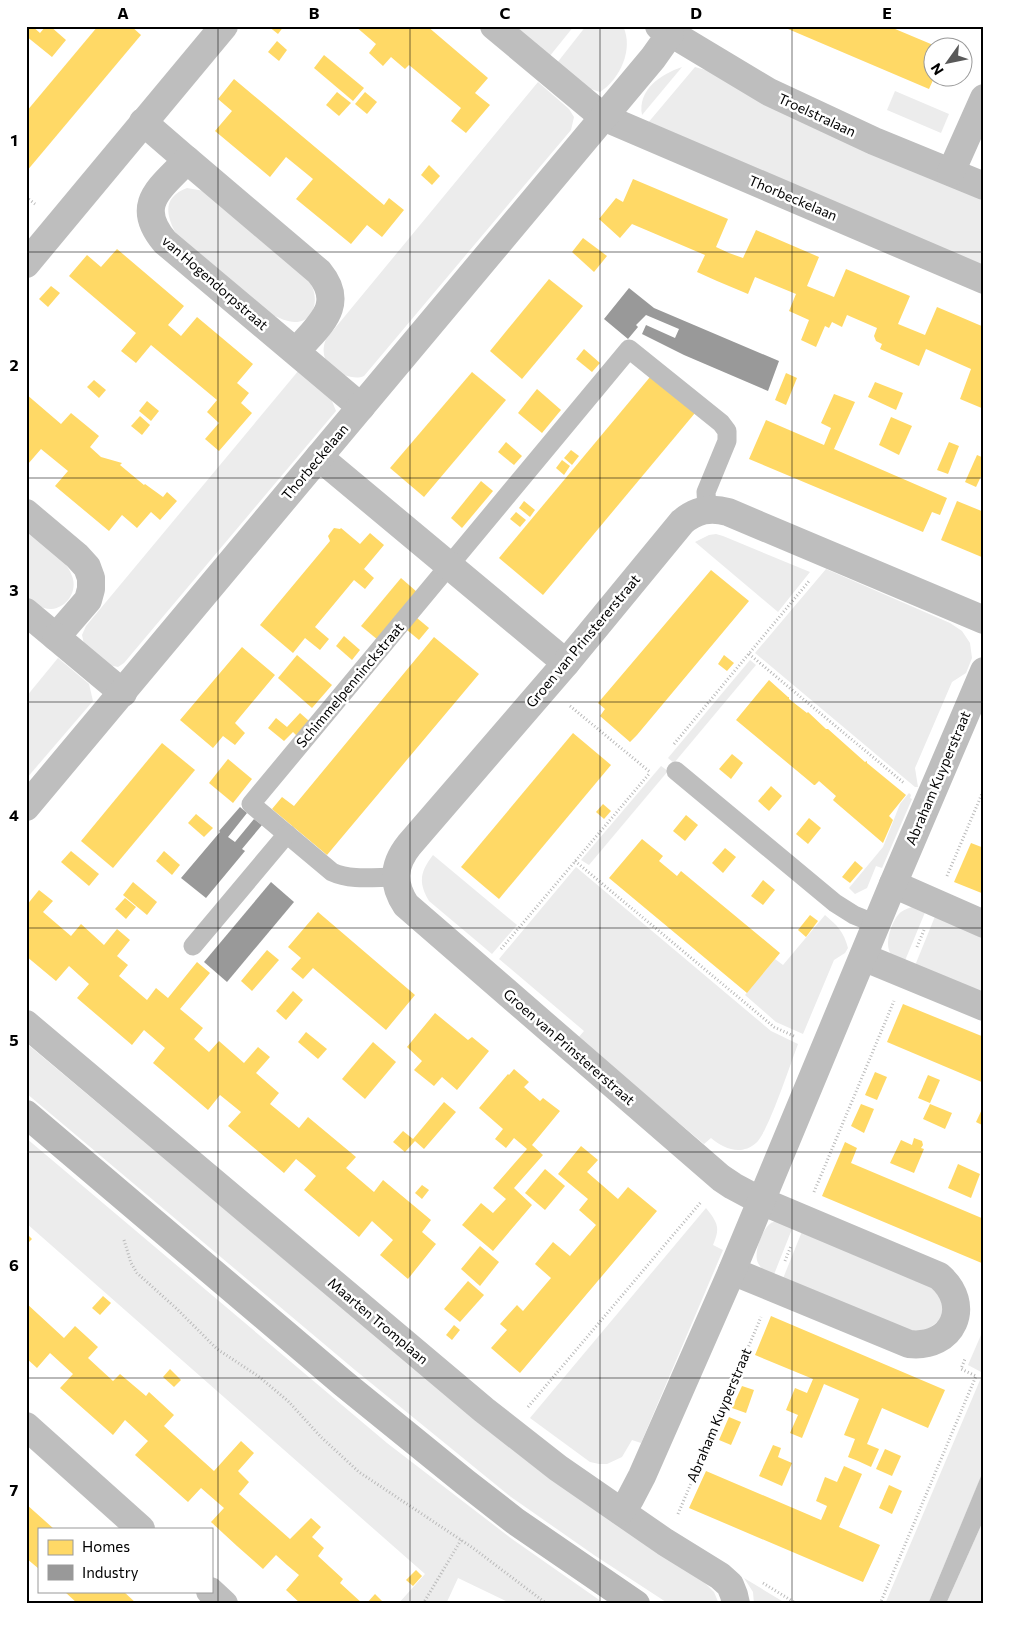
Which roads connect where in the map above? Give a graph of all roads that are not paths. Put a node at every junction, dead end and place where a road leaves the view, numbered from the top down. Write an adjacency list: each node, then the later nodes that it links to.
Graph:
1 (224, 26): 6 (street)
2 (494, 26): 5 (street)
3 (665, 30): 5 (street, Thorbeckelaan); 8 (street, Troelstralaan)
4 (984, 98): 8 (street)
5 (603, 117): 11 (street, Thorbeckelaan); 13 (street, Thorbeckelaan)
6 (143, 122): 7 (street); 10 (street)
7 (187, 160): 12 (street); 12 (street, van Hogendorpstraat)
8 (951, 172): 9 (street, Troelstralaan)
9 (984, 186)
10 (26, 264)
11 (984, 280)
12 (296, 352): 13 (street, van Hogendorpstraat)
13 (362, 408): 14 (street, Thorbeckelaan)
14 (319, 457): 17 (street); 23 (street, Thorbeckelaan)
15 (707, 509): 17 (lane, Schimmelpenninckstraat); 19 (street); 21 (street, Groen van Prinstererstraat)
16 (26, 513): 20 (street)
17 (448, 566): 21 (street); 26 (lane, Schimmelpenninckstraat)
18 (26, 612): 20 (street)
19 (984, 620)
20 (56, 637): 23 (street)
21 (566, 663): 27 (street, Groen van Prinstererstraat)
22 (984, 671): 28 (street, Abraham Kuyperstraat)
23 (123, 693): 25 (street, Thorbeckelaan)
24 (676, 771): 29 (lane)
25 (26, 807)
26 (287, 834): 27 (lane); 31 (lane)
27 (396, 877): 36 (street, Groen van Prinstererstraat)
28 (893, 884): 29 (street, Abraham Kuyperstraat); 30 (street)
29 (876, 924): 32 (street, Abraham Kuyperstraat)
30 (984, 924)
31 (193, 946)
32 (863, 957): 33 (street); 36 (street, Abraham Kuyperstraat)
33 (984, 1006)
34 (26, 1024): 39 (street, Maarten Tromplaan)
35 (26, 1114): 43 (street)
36 (761, 1200): 37 (street, Abraham Kuyperstraat); 37 (street)
37 (732, 1271): 39 (street, Abraham Kuyperstraat)
38 (26, 1426): 40 (street)
39 (620, 1511): 44 (street, Maarten Tromplaan)
40 (140, 1528)
41 (211, 1592): 42 (street)
42 (224, 1604)
43 (636, 1604)
44 (736, 1604)

